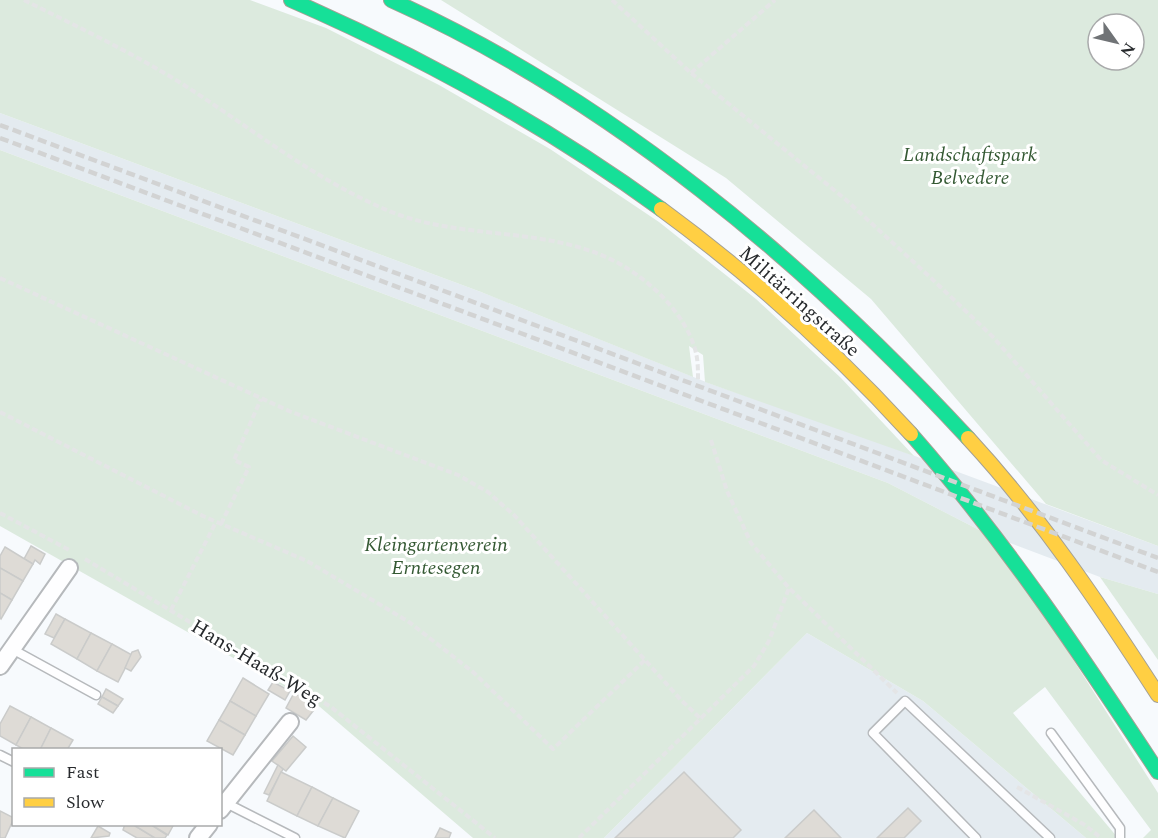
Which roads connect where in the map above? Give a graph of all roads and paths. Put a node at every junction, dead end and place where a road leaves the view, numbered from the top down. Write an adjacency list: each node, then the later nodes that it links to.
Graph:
1 (24, 0): 8 (path)
2 (291, 0): 26 (main road, Militärringstraße)
3 (391, 0): 22 (main road, Militärringstraße)
4 (612, 0): 6 (path)
5 (775, 0): 6 (path)
6 (691, 73): 12 (path)
7 (0, 278): 9 (path)
8 (698, 380)
9 (261, 399): 15 (path); 19 (path)
10 (0, 412): 14 (path)
11 (711, 440): 23 (path)
12 (1158, 495)
13 (0, 513): 17 (path, Hans-Haaß-Weg)
14 (216, 522): 15 (path); 17 (path)
15 (221, 524): 19 (path)
16 (69, 568): 18 (street)
17 (171, 610): 31 (path, Hans-Haaß-Weg)
18 (12, 649): 20 (street); 21 (lane)
19 (645, 660): 23 (path)
20 (0, 666)
21 (96, 695)
22 (1158, 695)
23 (702, 720): 32 (path)
24 (290, 722): 27 (street)
25 (1051, 733): 35 (lane)
26 (1158, 772)
27 (223, 807): 30 (lane)
28 (208, 826): 29 (street)
29 (198, 838)
30 (295, 838)
31 (495, 838)
32 (579, 838)
33 (976, 838): 34 (lane)
34 (1050, 838)
35 (1120, 838)

